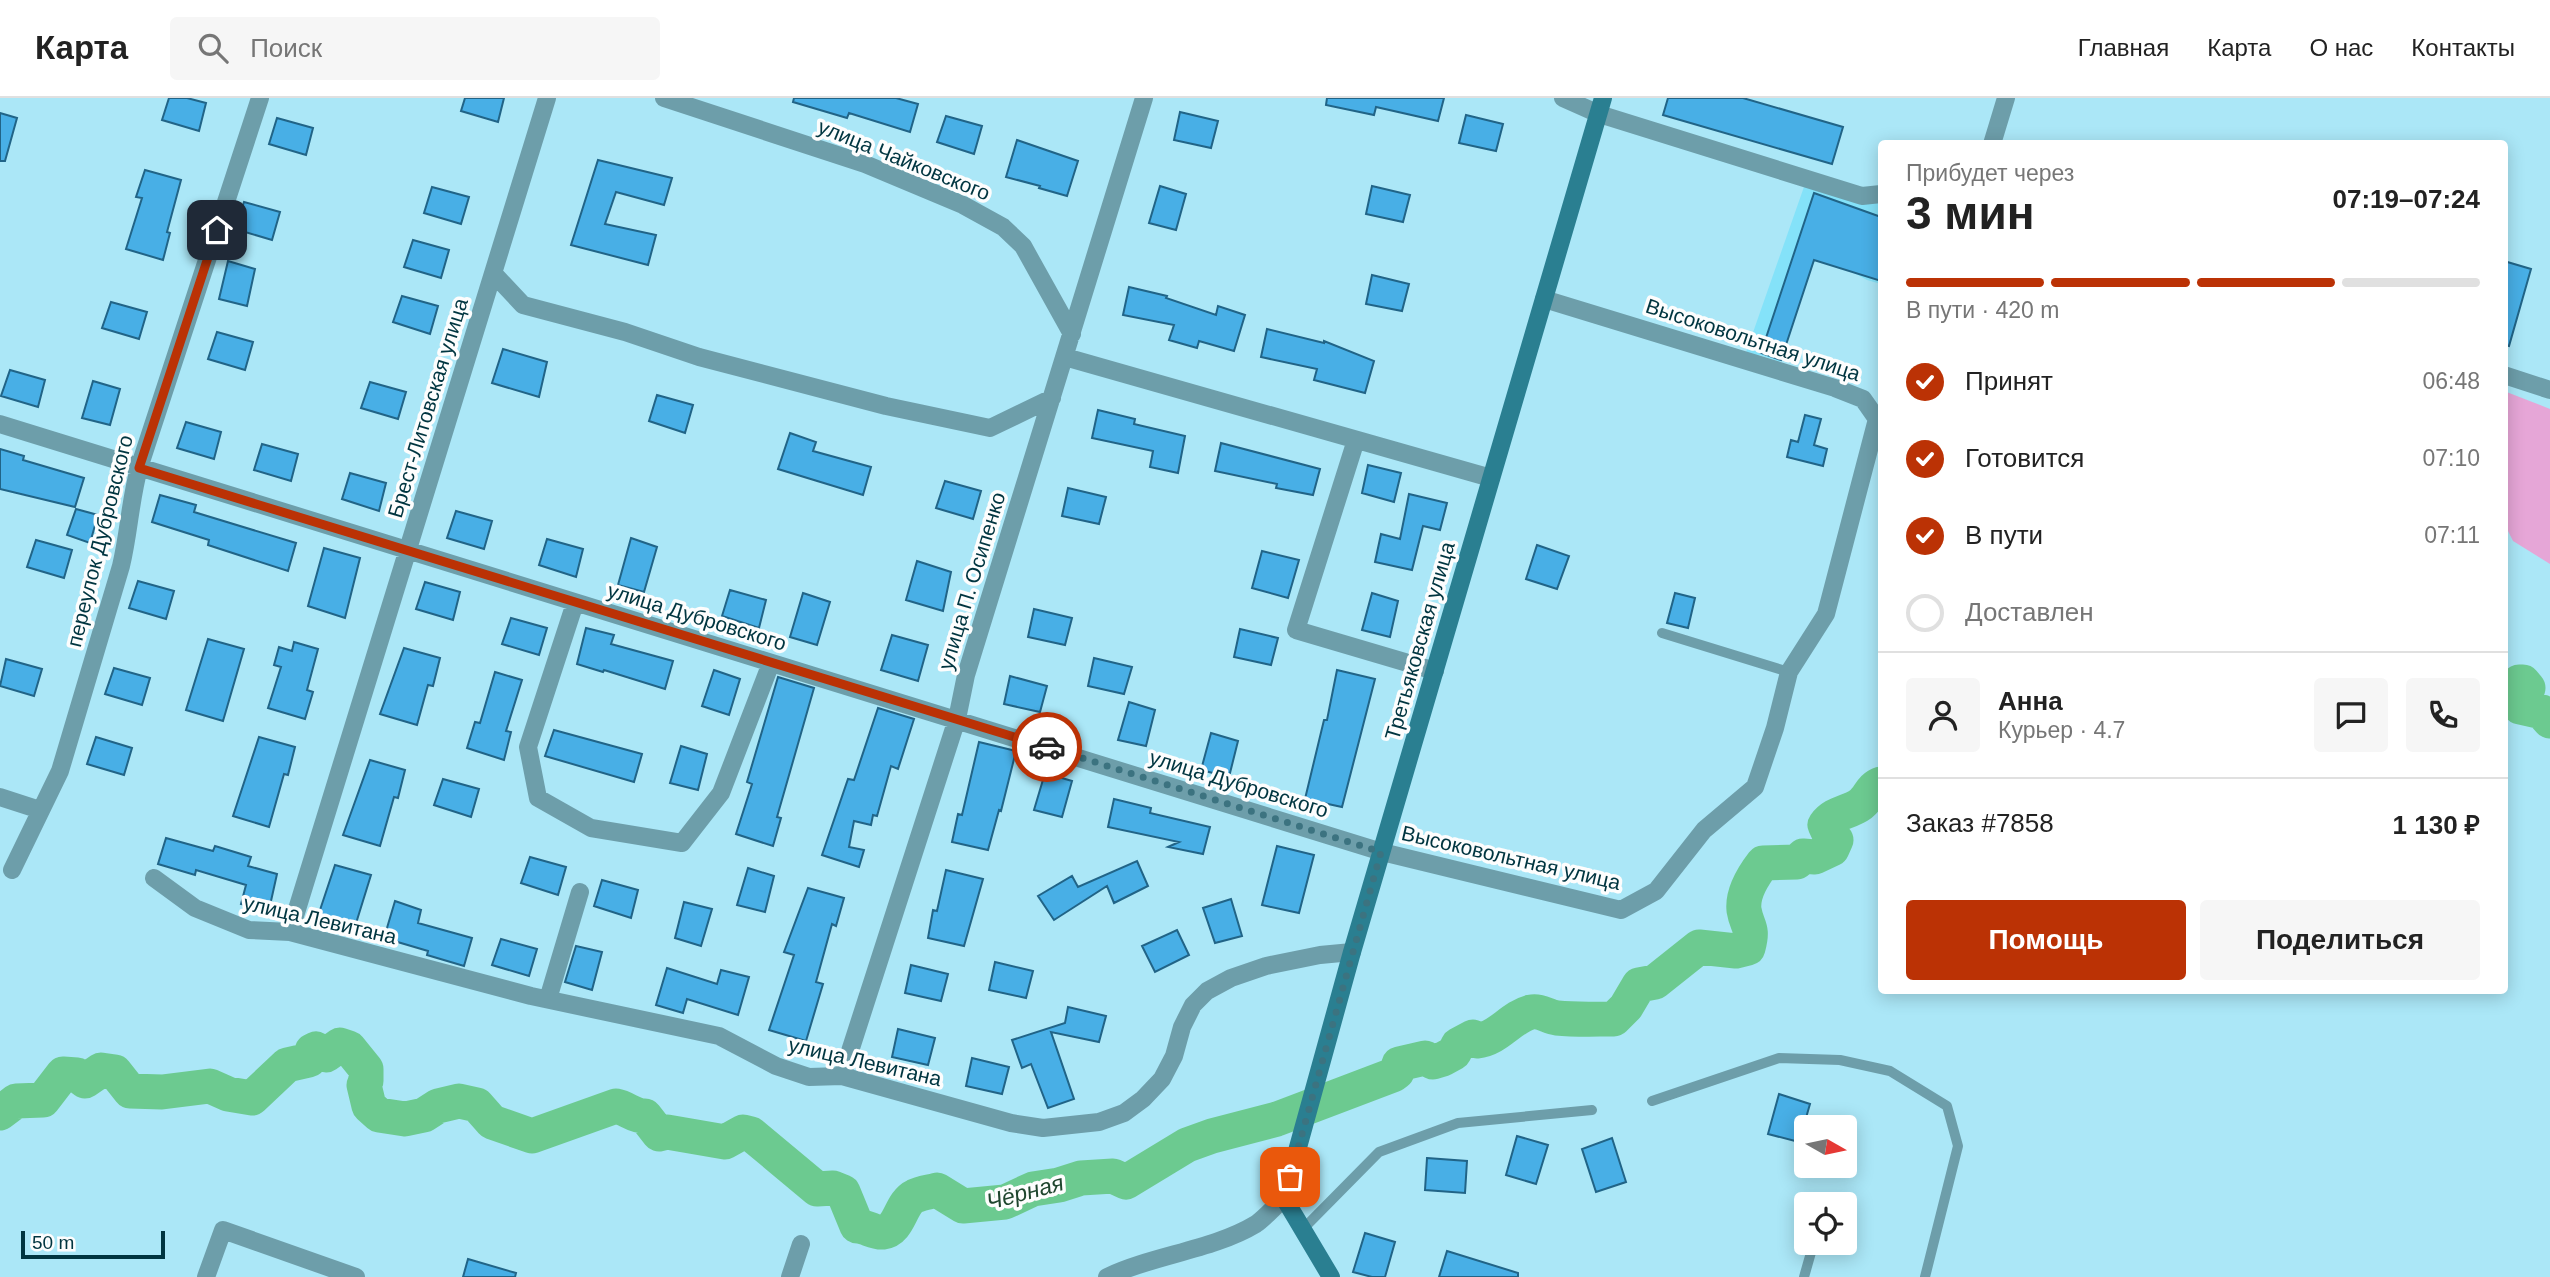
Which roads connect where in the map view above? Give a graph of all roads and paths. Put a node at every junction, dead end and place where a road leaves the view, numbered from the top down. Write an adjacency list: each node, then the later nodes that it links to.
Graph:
1 (260, 98): 19 (street, переулок Дубровского)
2 (547, 98): 10 (street, Брест-Литовская улица)
3 (664, 98): 12 (street, улица Чайковского)
4 (1144, 98): 12 (street, улица П. Осипенко)
5 (1563, 98): 7 (street)
6 (2006, 98): 8 (street)
7 (1601, 106): 9 (street); 11 (street, Третьяковская улица)
8 (1993, 140)
9 (1878, 194)
10 (493, 273): 16 (street); 21 (street, Брест-Литовская улица)
11 (1544, 299): 20 (street, Третьяковская улица); 26 (street, Высоковольтная улица)
12 (1072, 334): 13 (street, улица П. Осипенко)
13 (1065, 357): 16 (street, улица П. Осипенко); 18 (street)
14 (2508, 377): 15 (street)
15 (2550, 390)
16 (1052, 398): 27 (street, улица П. Осипенко)
17 (0, 425): 19 (street, улица Дубровского)
18 (1356, 440): 20 (street); 25 (street)
19 (139, 468): 21 (street, улица Дубровского); 29 (street, переулок Дубровского)
20 (1491, 478): 25 (street, Третьяковская улица)
21 (407, 552): 22 (street, улица Дубровского); 34 (street, Брест-Литовская улица)
22 (575, 603): 24 (street, улица Дубровского); 24 (street)
23 (1661, 633): 26 (lane)
24 (771, 663): 27 (street, улица Дубровского)
25 (1435, 671): 30 (street, Третьяковская улица)
26 (1789, 672): 30 (street, Высоковольтная улица)
27 (957, 719): 30 (street, улица Дубровского); 37 (street, улица П. Осипенко)
28 (0, 797): 29 (street)
29 (40, 810): 31 (street, переулок Дубровского)
30 (1381, 852): 35 (street, Третьяковская улица)
31 (12, 870)
32 (154, 878): 34 (street, улица Левитана)
33 (580, 892): 36 (street)
34 (290, 932): 36 (street, улица Левитана)
35 (1352, 952): 37 (street, улица Левитана); 40 (street, Третьяковская улица)
36 (548, 999): 37 (street, улица Левитана)
37 (842, 1076)
38 (1652, 1101): 50 (lane)
39 (1592, 1110): 41 (lane)
40 (1284, 1198): 41 (street); 47 (street)
41 (1303, 1229): 48 (street)
42 (801, 1244): 46 (street)
43 (1810, 1255): 49 (lane)
44 (206, 1277): 45 (street)
45 (356, 1277)
46 (790, 1277)
47 (1107, 1277)
48 (1331, 1277)
49 (1804, 1277)
50 (1925, 1277)

